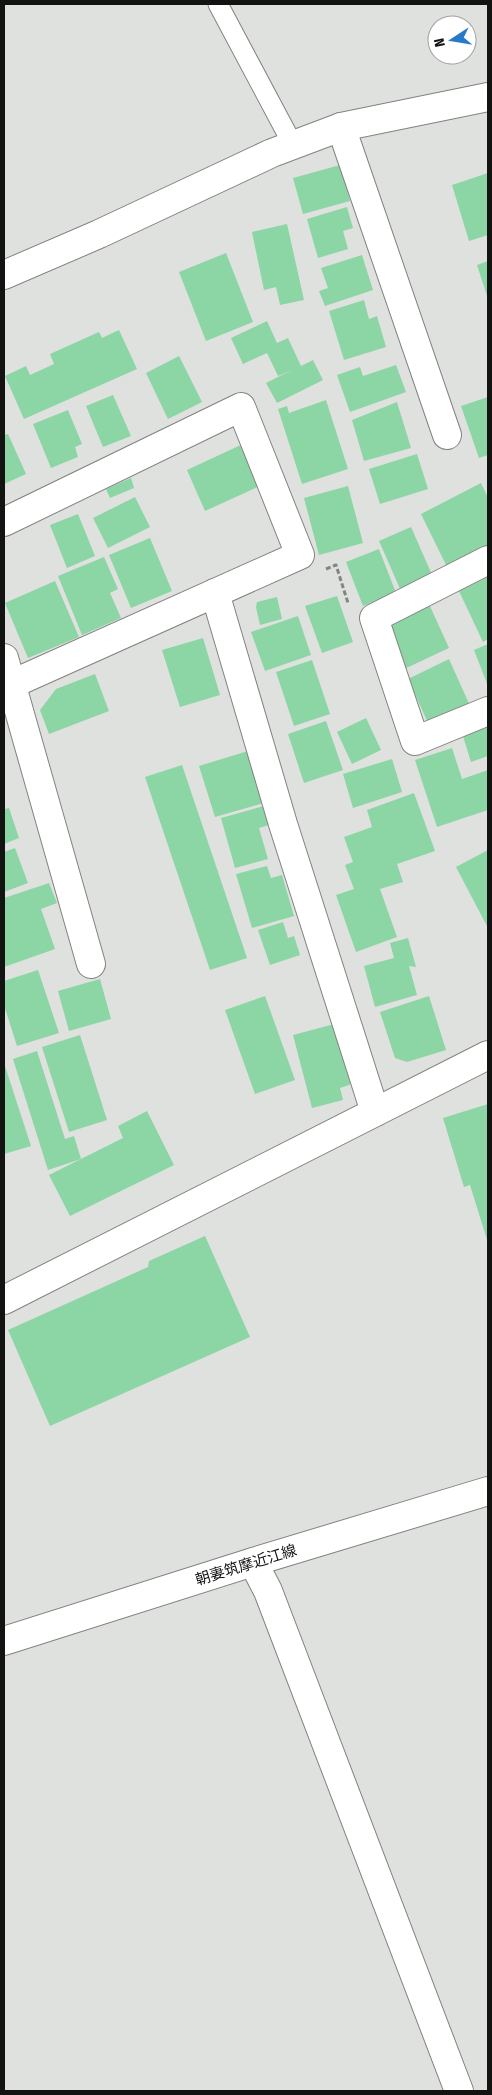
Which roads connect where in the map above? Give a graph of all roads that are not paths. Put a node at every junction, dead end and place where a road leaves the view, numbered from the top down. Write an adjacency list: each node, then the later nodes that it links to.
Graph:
1 (218, 4): 4 (lane)
2 (488, 97): 3 (street)
3 (341, 127): 4 (street); 6 (street)
4 (293, 145): 5 (street)
5 (4, 275)
6 (447, 436)
7 (4, 522): 9 (street)
8 (488, 560): 12 (street)
9 (215, 593): 11 (street); 15 (street)
10 (4, 658): 11 (street)
11 (12, 684): 13 (street)
12 (488, 711)
13 (91, 964)
14 (488, 1055): 15 (street)
15 (375, 1112): 16 (street)
16 (4, 1300)
17 (488, 1491): 18 (street, 朝妻筑摩近江線)
18 (253, 1562): 19 (street, 朝妻筑摩近江線); 20 (street)
19 (4, 1641)
20 (459, 2091)

